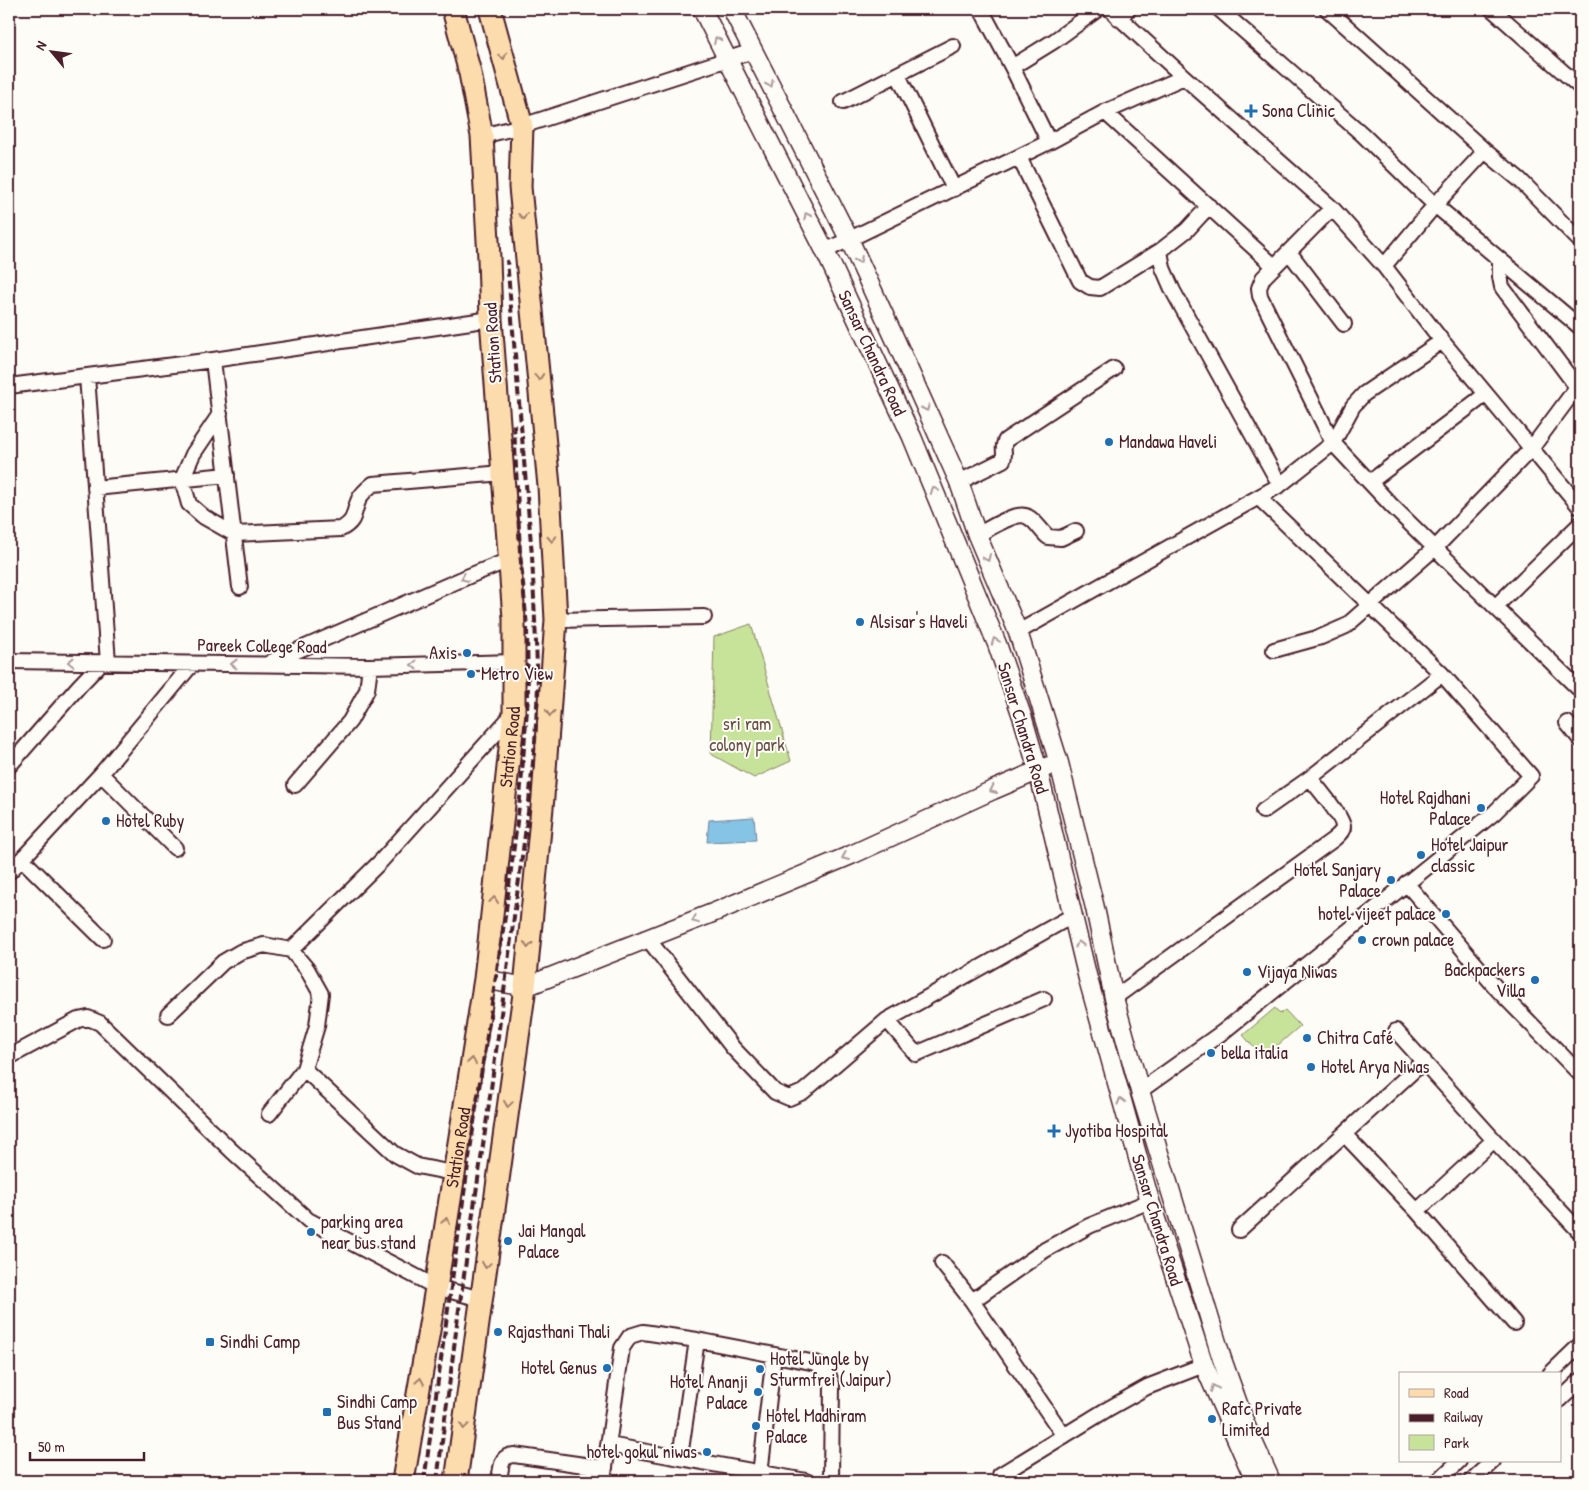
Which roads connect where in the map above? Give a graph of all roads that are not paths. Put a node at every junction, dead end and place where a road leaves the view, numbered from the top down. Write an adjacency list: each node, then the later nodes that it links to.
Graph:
1 (453, 9): 21 (main road, Station Road)
2 (490, 9): 20 (main road, one-way to 20)
3 (702, 9): 13 (street, Sansar Chandra Road, one-way to 3)
4 (732, 9): 12 (street, Sansar Chandra Road)
5 (981, 9): 14 (street)
6 (1098, 9): 14 (street)
7 (1219, 9): 26 (street)
8 (1327, 9): 23 (street)
9 (1492, 9): 17 (street)
10 (1119, 12): 16 (street)
11 (954, 46): 15 (street)
12 (753, 51): 13 (street); 29 (street, Sansar Chandra Road, one-way to 29)
13 (727, 61): 20 (street); 31 (street, Sansar Chandra Road, one-way to 13)
14 (1012, 67): 22 (street)
15 (898, 75): 18 (street); 25 (street)
16 (1184, 77): 19 (street); 28 (street)
17 (1580, 87)
18 (843, 102)
19 (1105, 112): 22 (street); 27 (street)
20 (522, 126): 21 (street); 69 (main road, one-way to 69)
21 (482, 136): 37 (main road, Station Road)
22 (1049, 142): 24 (street)
23 (1485, 151): 26 (street); 30 (street)
24 (1019, 157): 25 (street); 32 (street)
25 (954, 188): 29 (street)
26 (1435, 205): 34 (street); 36 (street)
27 (1209, 206): 32 (street); 35 (street)
28 (1332, 208): 33 (street); 36 (street)
29 (849, 239): 31 (street); 53 (street, Sansar Chandra Road, one-way to 53)
30 (1580, 241)
31 (825, 251): 85 (street, Sansar Chandra Road, one-way to 31)
32 (1160, 251): 55 (street)
33 (1289, 252): 35 (street); 38 (street)
34 (1500, 260): 39 (street); 44 (street)
35 (1274, 266): 48 (street)
36 (1384, 266): 40 (street)
37 (491, 319): 41 (street); 50 (main road, Station Road)
38 (1344, 324)
39 (1580, 326)
40 (1442, 341): 46 (street); 48 (street)
41 (213, 360): 43 (street); 47 (street)
42 (1114, 370): 53 (street)
43 (87, 376): 45 (street); 56 (street)
44 (1579, 385): 49 (street)
45 (9, 386)
46 (1486, 394): 49 (street); 54 (street)
47 (220, 414): 51 (street); 52 (street)
48 (1333, 443): 54 (street); 55 (street)
49 (1531, 449): 58 (street); 63 (street)
50 (503, 473): 61 (street); 64 (main road, Station Road)
51 (227, 475): 52 (street); 61 (street)
52 (182, 480): 56 (street); 61 (street)
53 (959, 482): 62 (street, Sansar Chandra Road)
54 (1370, 482): 63 (street)
55 (1280, 485): 57 (street)
56 (95, 488): 73 (street)
57 (1259, 498): 66 (street); 70 (street)
58 (1580, 508)
59 (1580, 524): 67 (street)
60 (1076, 531): 62 (street)
61 (234, 534): 65 (street)
62 (977, 535): 70 (street, Sansar Chandra Road, one-way to 70)
63 (1436, 547): 66 (street); 67 (street)
64 (509, 560): 74 (main road, Station Road); 76 (street, one-way to 76)
65 (240, 587)
66 (1370, 605): 71 (street); 78 (street)
67 (1496, 606): 79 (street)
68 (704, 617): 69 (street)
69 (556, 620): 99 (main road, one-way to 99)
70 (1018, 632): 83 (street, Sansar Chandra Road)
71 (1274, 650)
72 (9, 661): 73 (street, Pareek College Road, one-way to 72)
73 (104, 662): 75 (street, Pareek College Road); 84 (street)
74 (515, 662): 77 (street, Pareek College Road, one-way to 77); 80 (main road, Station Road)
75 (192, 664): 76 (street, Pareek College Road, one-way to 75); 86 (street)
76 (266, 664): 77 (street, Pareek College Road)
77 (370, 666): 88 (street)
78 (1442, 674): 87 (street); 93 (street)
79 (1580, 690)
80 (514, 712): 97 (street); 98 (main road, Station Road, one-way to 80)
81 (1567, 723): 82 (street)
82 (1580, 739)
83 (1059, 763): 85 (street); 100 (street, Sansar Chandra Road)
84 (9, 766)
85 (1038, 770): 94 (street, Sansar Chandra Road); 95 (street, one-way to 95)
86 (101, 774): 90 (street); 91 (street)
87 (1310, 778): 89 (street); 100 (street)
88 (295, 785)
89 (1263, 811)
90 (175, 848)
91 (22, 859): 92 (street); 96 (street)
92 (9, 872)
93 (1406, 883): 108 (street); 109 (street)
94 (1072, 916): 103 (street); 114 (street, Sansar Chandra Road, one-way to 94)
95 (648, 938): 99 (street); 103 (street)
96 (103, 939)
97 (291, 950): 102 (street); 107 (street)
98 (485, 980): 99 (street); 113 (main road, Station Road, one-way to 98)
99 (525, 987): 120 (main road, one-way to 120)
100 (1114, 998): 109 (street, Sansar Chandra Road)
101 (1044, 999): 103 (street)
102 (168, 1015)
103 (887, 1020)
104 (1396, 1031): 106 (street)
105 (9, 1057): 119 (street)
106 (1424, 1061): 111 (street); 112 (street)
107 (304, 1069): 110 (street); 113 (street)
108 (1580, 1074)
109 (1140, 1092): 144 (street, Sansar Chandra Road)
110 (269, 1114)
111 (1344, 1134): 115 (street); 116 (street)
112 (1494, 1140): 115 (street); 117 (street)
113 (454, 1173): 119 (main road, Station Road, one-way to 113)
114 (1150, 1202): 121 (street); 126 (street, Sansar Chandra Road)
115 (1417, 1211): 122 (street)
116 (1239, 1230)
117 (1580, 1232)
118 (942, 1263): 121 (street)
119 (436, 1287): 120 (street); 138 (main road, Station Road, one-way to 119)
120 (481, 1299): 139 (main road, one-way to 139)
121 (972, 1302): 130 (street)
122 (1514, 1323)
123 (697, 1340): 125 (street); 131 (street); 132 (street)
124 (1580, 1345): 127 (street)
125 (774, 1355): 135 (street); 142 (street)
126 (1204, 1365): 130 (street); 143 (street, Sansar Chandra Road, one-way to 126)
127 (1552, 1372)
128 (1580, 1381): 129 (street)
129 (1562, 1398)
130 (1064, 1436): 137 (street)
131 (609, 1445): 132 (street); 136 (street)
132 (680, 1457): 135 (street)
133 (1458, 1462): 145 (street)
134 (1492, 1462): 146 (street)
135 (760, 1474): 141 (street)
136 (604, 1475): 140 (street)
137 (1000, 1475)
138 (403, 1481)
139 (456, 1481)
140 (498, 1481)
141 (806, 1481)
142 (832, 1481)
143 (1255, 1481)
144 (1271, 1481)
145 (1438, 1481)
146 (1471, 1481)

